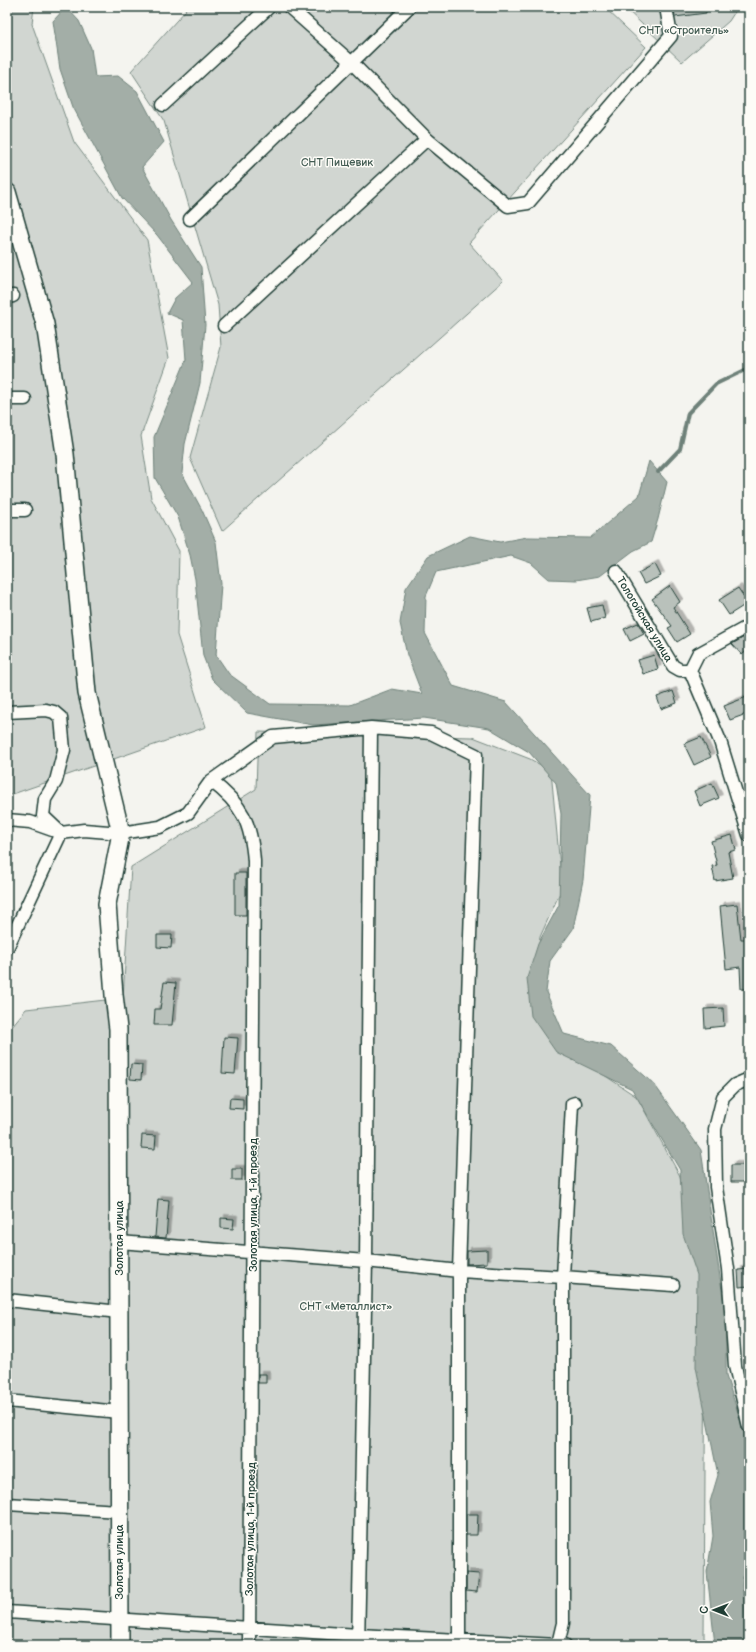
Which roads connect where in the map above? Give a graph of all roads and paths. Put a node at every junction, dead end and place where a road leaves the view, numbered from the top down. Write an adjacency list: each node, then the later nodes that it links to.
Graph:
1 (269, 7): 6 (street)
2 (289, 7): 5 (street)
3 (409, 7): 5 (street)
4 (666, 7): 7 (street)
5 (352, 63): 7 (street); 9 (street)
6 (163, 105)
7 (427, 139): 10 (street)
8 (7, 192): 23 (street)
9 (190, 220)
10 (224, 326)
11 (7, 399): 12 (street)
12 (25, 399)
13 (7, 510): 14 (street)
14 (25, 510)
15 (616, 571): 17 (street, Тологойская улица)
16 (749, 626): 17 (street)
17 (690, 670): 24 (street)
18 (7, 712): 22 (street)
19 (371, 728): 20 (street); 30 (street); 31 (street)
20 (211, 781): 23 (street); 29 (street, Золотая улица, 1-й проезд)
21 (7, 820): 22 (street)
22 (61, 833): 23 (street); 25 (street)
23 (120, 833): 28 (street, Золотая улица)
24 (749, 835)
25 (7, 948)
26 (749, 1079): 38 (street)
27 (575, 1103): 32 (street)
28 (119, 1242): 29 (street); 35 (street, Золотая улица)
29 (253, 1252): 30 (street); 43 (street, Золотая улица, 1-й проезд)
30 (366, 1261): 31 (street); 44 (street)
31 (459, 1271): 32 (street); 45 (street)
32 (563, 1277): 33 (street); 48 (street)
33 (673, 1285)
34 (7, 1300): 35 (street)
35 (119, 1312): 37 (street, Золотая улица)
36 (7, 1401): 37 (street)
37 (119, 1412): 40 (street, Золотая улица)
38 (749, 1427)
39 (7, 1504): 40 (street)
40 (119, 1511): 42 (street, Золотая улица)
41 (7, 1612): 42 (street)
42 (120, 1620): 43 (street); 46 (street, Золотая улица)
43 (249, 1628): 44 (street); 47 (street, Золотая улица, 1-й проезд)
44 (358, 1640): 45 (street)
45 (459, 1642): 48 (street)
46 (120, 1645)
47 (249, 1645)
48 (561, 1645)

